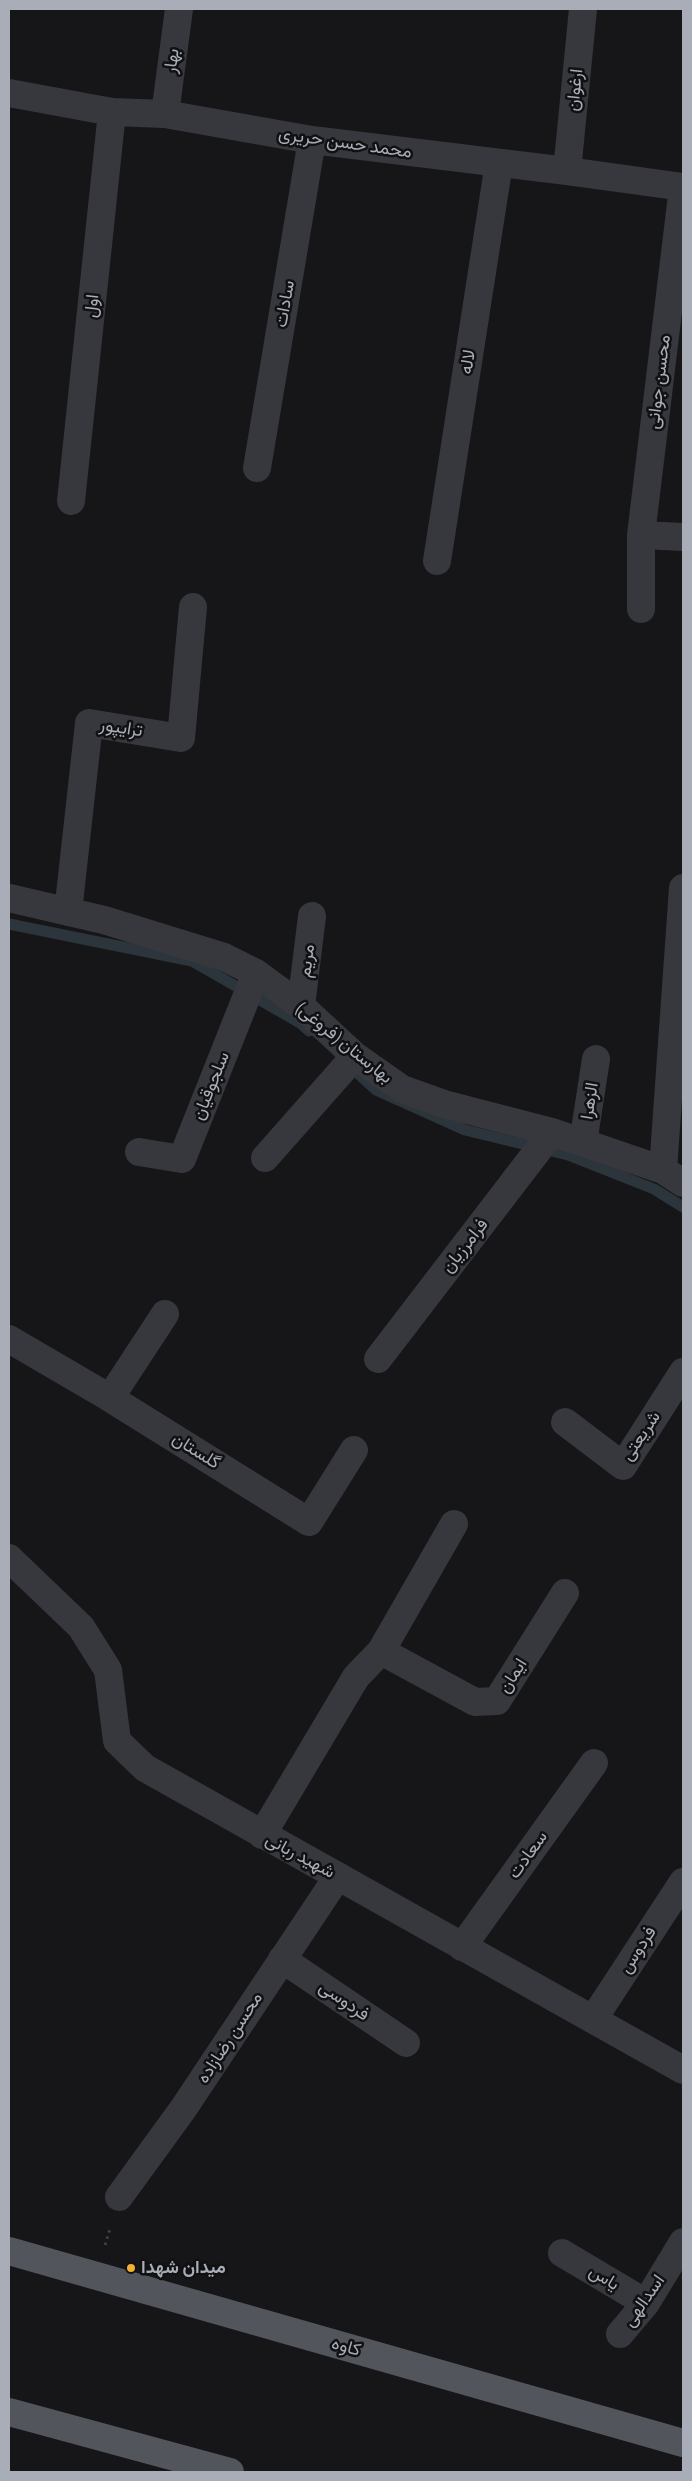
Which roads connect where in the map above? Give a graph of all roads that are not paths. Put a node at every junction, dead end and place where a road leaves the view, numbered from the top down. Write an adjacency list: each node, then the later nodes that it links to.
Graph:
1 (179, 9): 5 (street, بهار)
2 (583, 9): 8 (street, ارغوان)
3 (9, 93): 4 (street, محمد حسن حریری)
4 (112, 112): 5 (street, محمد حسن حریری); 11 (street, اول)
5 (165, 114): 6 (street, محمد حسن حریری)
6 (312, 140): 7 (street, محمد حسن حریری); 10 (street, سادات)
7 (499, 164): 8 (street, محمد حسن حریری); 14 (street, لاله)
8 (567, 171): 9 (street, محمد حسن حریری)
9 (683, 187): 12 (street, محسن جوانی)
10 (257, 468)
11 (71, 501)
12 (641, 535): 13 (street); 16 (street, محسن جوانی)
13 (683, 537)
14 (438, 561)
15 (193, 606): 19 (street, ترایپور)
16 (641, 609)
17 (683, 888): 29 (street)
18 (9, 898): 19 (street, بهارستان (فروغی))
19 (68, 912): 21 (street, بهارستان (فروغی))
20 (312, 916): 22 (street, مریم)
21 (255, 976): 22 (street, بهارستان (فروغی)); 27 (street, سلجوقیان)
22 (301, 1006): 24 (street, بهارستان (فروغی))
23 (596, 1059): 26 (street, الزهرا)
24 (348, 1063): 25 (street, بهارستان (فروغی)); 28 (street)
25 (551, 1134): 26 (street, بهارستان (فروغی)); 32 (street, فرامرزیان)
26 (583, 1143): 29 (street, بهارستان (فروغی))
27 (139, 1152)
28 (265, 1158)
29 (673, 1176)
30 (165, 1314): 34 (street)
31 (9, 1339): 34 (street, گلستان)
32 (378, 1359)
33 (683, 1372): 35 (street, شریعتی)
34 (110, 1398): 36 (street, گلستان)
35 (565, 1422)
36 (354, 1450)
37 (454, 1524): 40 (street)
38 (9, 1558): 42 (street, شهید ربانی)
39 (565, 1593): 40 (street, ایمان)
40 (381, 1651): 42 (street)
41 (594, 1763): 45 (street, سعادت)
42 (262, 1835): 43 (street, شهید ربانی)
43 (338, 1876): 45 (street, شهید ربانی); 46 (street, محسن رضازاده)
44 (683, 1882): 47 (street, فردوس)
45 (462, 1947): 47 (street, شهید ربانی)
46 (282, 1958): 48 (street, فردوسی); 50 (street, محسن رضازاده)
47 (594, 2018): 49 (street, شهید ربانی)
48 (406, 2043)
49 (683, 2070)
50 (119, 2197)
51 (683, 2242): 54 (street, اسدالهی)
52 (9, 2251): 57 (main road, کاوه)
53 (562, 2253): 54 (street, یاس)
54 (646, 2303): 55 (street, اسدالهی)
55 (620, 2334)
56 (9, 2412): 58 (main road)
57 (683, 2443)
58 (230, 2472)

